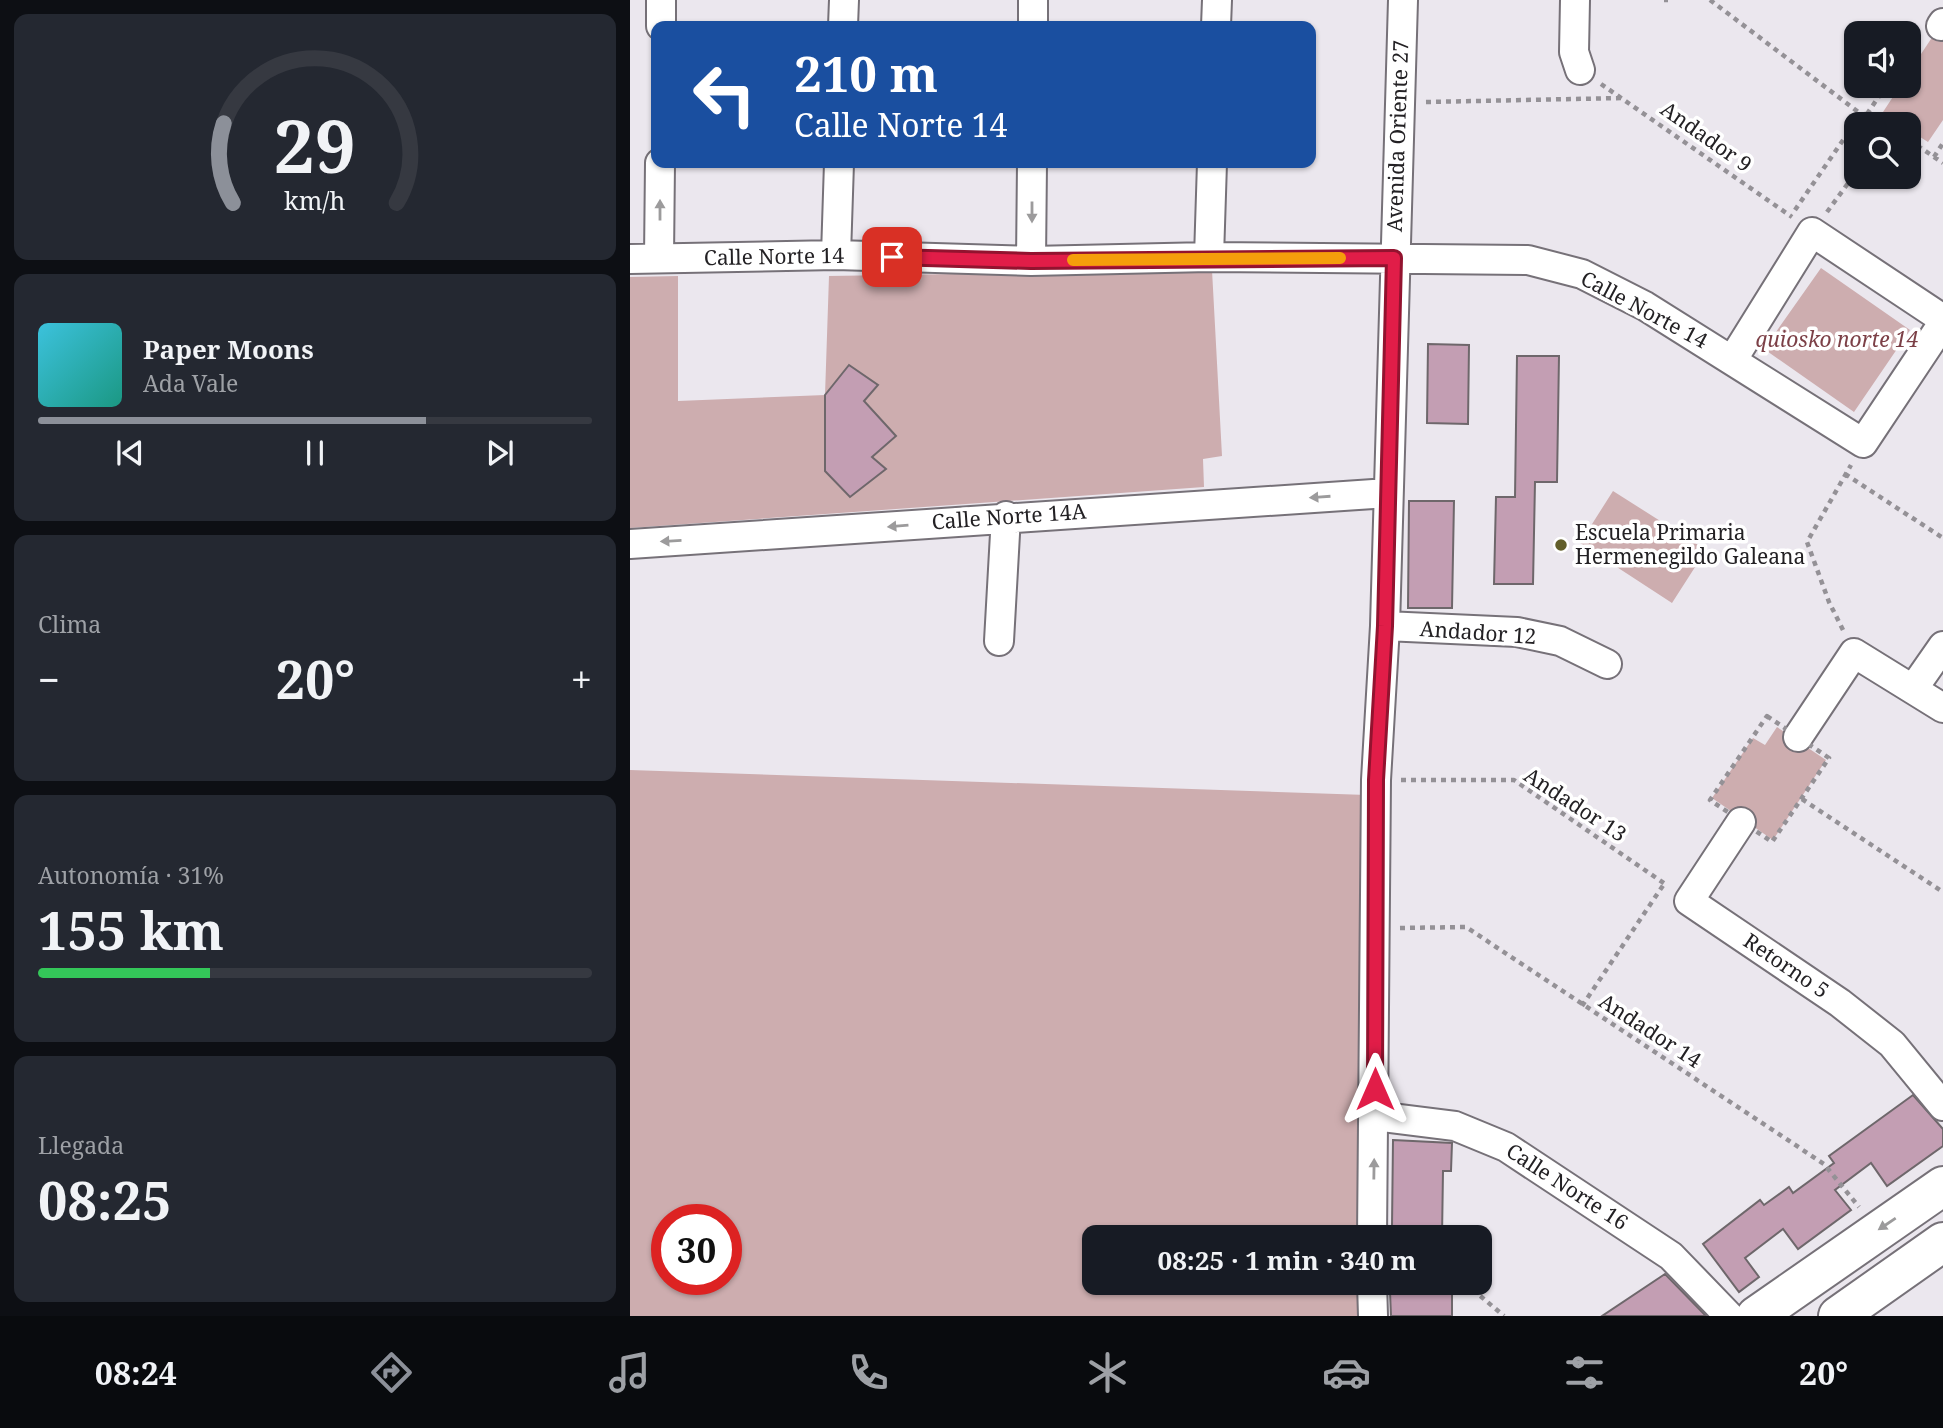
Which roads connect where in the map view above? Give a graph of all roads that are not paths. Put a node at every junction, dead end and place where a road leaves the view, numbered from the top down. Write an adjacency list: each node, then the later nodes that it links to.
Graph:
1 (661, 0): 7 (street)
2 (844, 0): 8 (street)
3 (1033, 0): 9 (street)
4 (1217, 0): 10 (street)
5 (1403, 0): 19 (street, Avenida Oriente 27)
6 (1575, 0): 11 (street)
7 (661, 21)
8 (843, 21)
9 (1033, 21)
10 (1216, 21)
11 (1580, 70)
12 (660, 168): 18 (street, one-way to 12)
13 (839, 168): 16 (street)
14 (1032, 168): 21 (street, one-way to 21)
15 (1212, 168): 17 (street)
16 (836, 255): 18 (street, Calle Norte 14); 21 (street, Calle Norte 14)
17 (1209, 257): 19 (street, Calle Norte 14); 21 (street, Calle Norte 14)
18 (659, 258): 20 (street, Calle Norte 14)
19 (1394, 258): 23 (street, Calle Norte 14); 24 (street, Avenida Oriente 27)
20 (630, 259)
21 (1031, 261)
22 (1943, 323): 23 (street, Calle Norte 14); 23 (street)
23 (1733, 359)
24 (1388, 493): 25 (street, Calle Norte 14A, one-way to 25); 27 (street, Avenida Oriente 27)
25 (1006, 516): 26 (street, Calle Norte 14A, one-way to 26); 28 (street)
26 (630, 544)
27 (1385, 626): 30 (street, Andador 12); 36 (street, Avenida Oriente 27)
28 (999, 641)
29 (1943, 646): 31 (street)
30 (1607, 664)
31 (1913, 689): 32 (street); 33 (street)
32 (1943, 708)
33 (1798, 737)
34 (1741, 822): 35 (street, Retorno 5)
35 (1943, 1106)
36 (1375, 1116): 38 (street, Avenida Oriente 27, one-way to 36); 42 (street, Calle Norte 16)
37 (1943, 1185): 43 (main road, one-way to 43)
38 (1372, 1225)
39 (1943, 1242): 44 (main road)
40 (1372, 1295): 41 (street)
41 (1373, 1316)
42 (1729, 1316)
43 (1756, 1316)
44 (1838, 1316)

